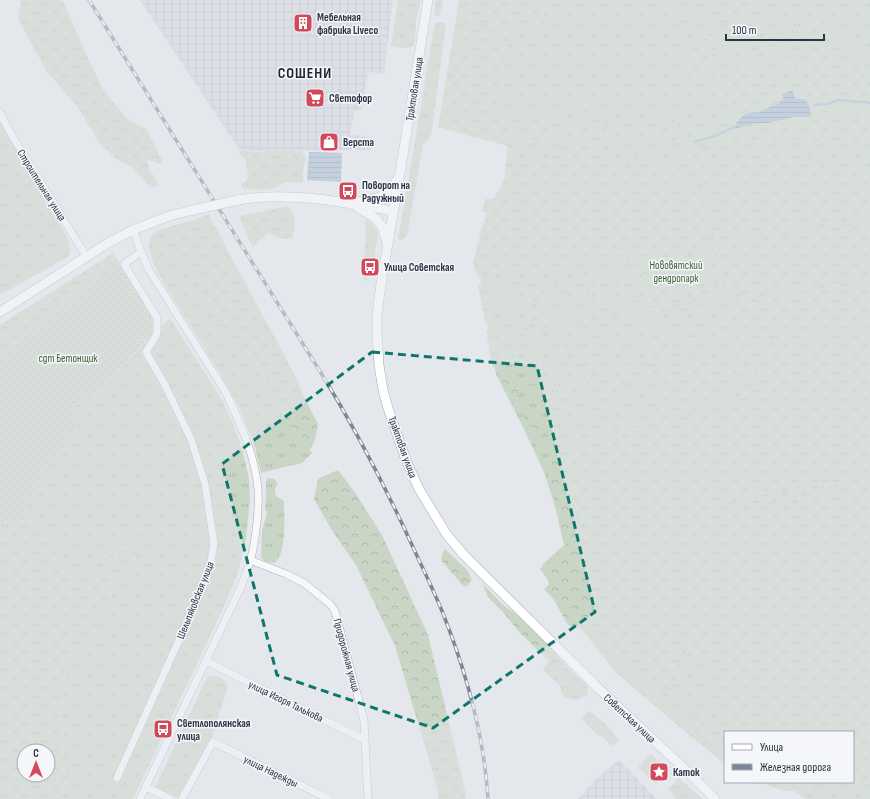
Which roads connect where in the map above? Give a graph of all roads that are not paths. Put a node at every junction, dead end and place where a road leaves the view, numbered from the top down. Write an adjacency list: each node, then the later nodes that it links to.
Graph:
1 (428, 0): 3 (main road, Трактовая улица)
2 (0, 113): 9 (street, Строительная улица)
3 (400, 177): 4 (main road); 5 (main road, Трактовая улица)
4 (346, 203): 5 (main road); 6 (main road, bridge); 7 (main road)
5 (393, 211): 7 (main road, Трактовая улица)
6 (133, 230): 8 (street); 9 (main road)
7 (388, 243): 12 (main road, Трактовая улица)
8 (141, 252): 11 (street); 15 (street, Шельпяковская улица)
9 (86, 256): 10 (main road)
10 (0, 312)
11 (250, 560): 13 (street); 14 (street, Придорожная улица)
12 (547, 637): 22 (main road, Советская улица)
13 (206, 662): 14 (street, улица Игоря Талькова); 16 (street)
14 (365, 740): 21 (street, Придорожная улица)
15 (117, 778)
16 (146, 787): 17 (street); 18 (street)
17 (140, 799)
18 (170, 799)
19 (182, 799): 20 (street, улица Надежды)
20 (330, 799)
21 (368, 799)
22 (715, 799)

